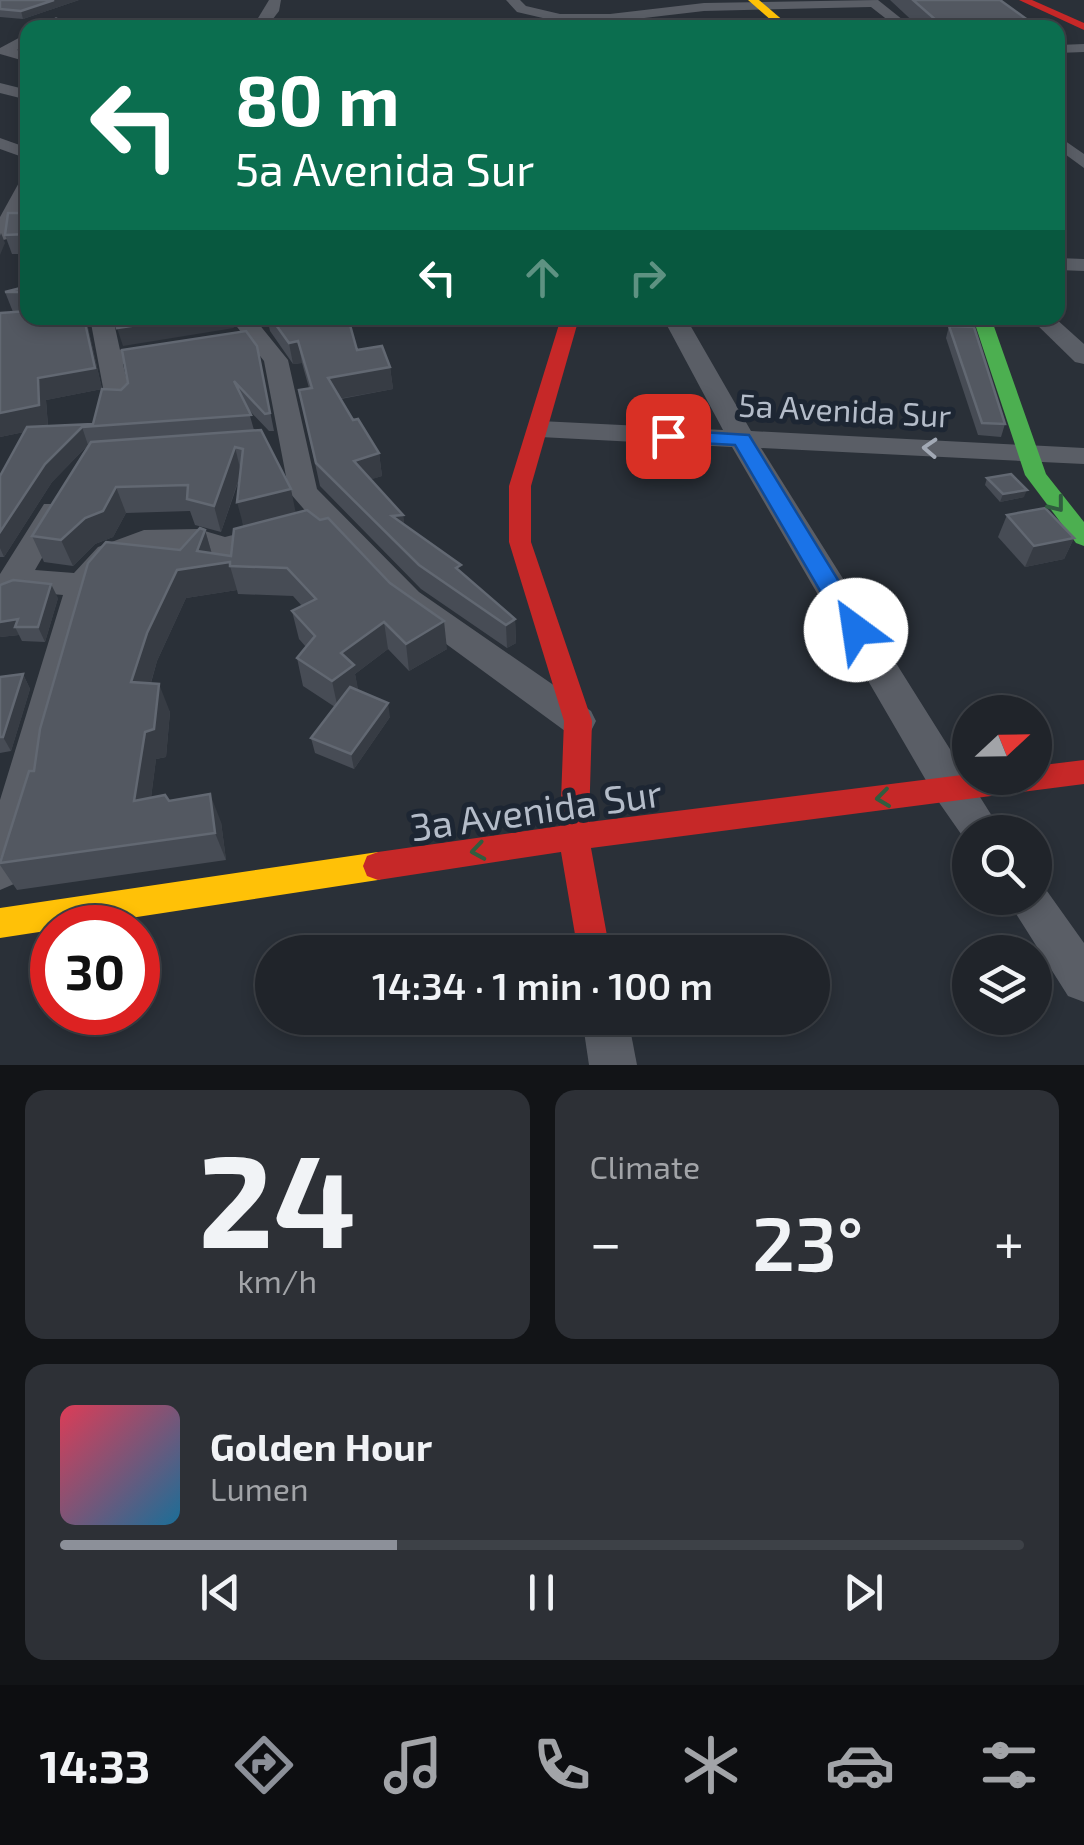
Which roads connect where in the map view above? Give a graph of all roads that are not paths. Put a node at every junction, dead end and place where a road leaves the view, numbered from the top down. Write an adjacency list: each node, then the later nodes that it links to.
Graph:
1 (512, 0): 5 (street)
2 (1024, 0): 9 (street)
3 (872, 2): 4 (street); 8 (street)
4 (757, 3): 6 (street); 7 (street)
5 (551, 20)
6 (590, 20)
7 (777, 20)
8 (896, 20)
9 (1084, 27)
10 (20, 42): 11 (street)
11 (20, 55)
12 (14, 215): 13 (street)
13 (0, 235)
14 (104, 325): 22 (street)
15 (568, 325): 25 (street)
16 (679, 325): 26 (street)
17 (984, 325): 27 (street)
18 (1049, 325): 23 (street)
19 (249, 327): 20 (street); 30 (street)
20 (221, 342)
21 (185, 347): 22 (street)
22 (113, 358): 24 (street)
23 (1084, 358)
24 (118, 398)
25 (540, 429): 26 (street, 5a Avenida Sur); 34 (street)
26 (742, 440): 27 (street, 5a Avenida Sur, one-way to 26); 37 (street)
27 (1028, 453): 28 (street, 5a Avenida Sur); 31 (street, one-way to 31)
28 (1084, 456)
29 (63, 494): 32 (street)
30 (332, 518): 33 (street); 34 (street)
31 (1084, 538)
32 (7, 584): 33 (street)
33 (82, 585): 39 (street)
34 (578, 721): 38 (street)
35 (1084, 772): 36 (street, 3a Avenida Sur)
36 (1052, 776)
37 (952, 789): 38 (street, 3a Avenida Sur, one-way to 38)
38 (574, 837): 41 (street, 3a Avenida Sur, one-way to 41); 42 (street)
39 (0, 870)
40 (1039, 915): 43 (street)
41 (0, 924)
42 (591, 935)
43 (1084, 980)
44 (607, 1035): 45 (street)
45 (612, 1065)

